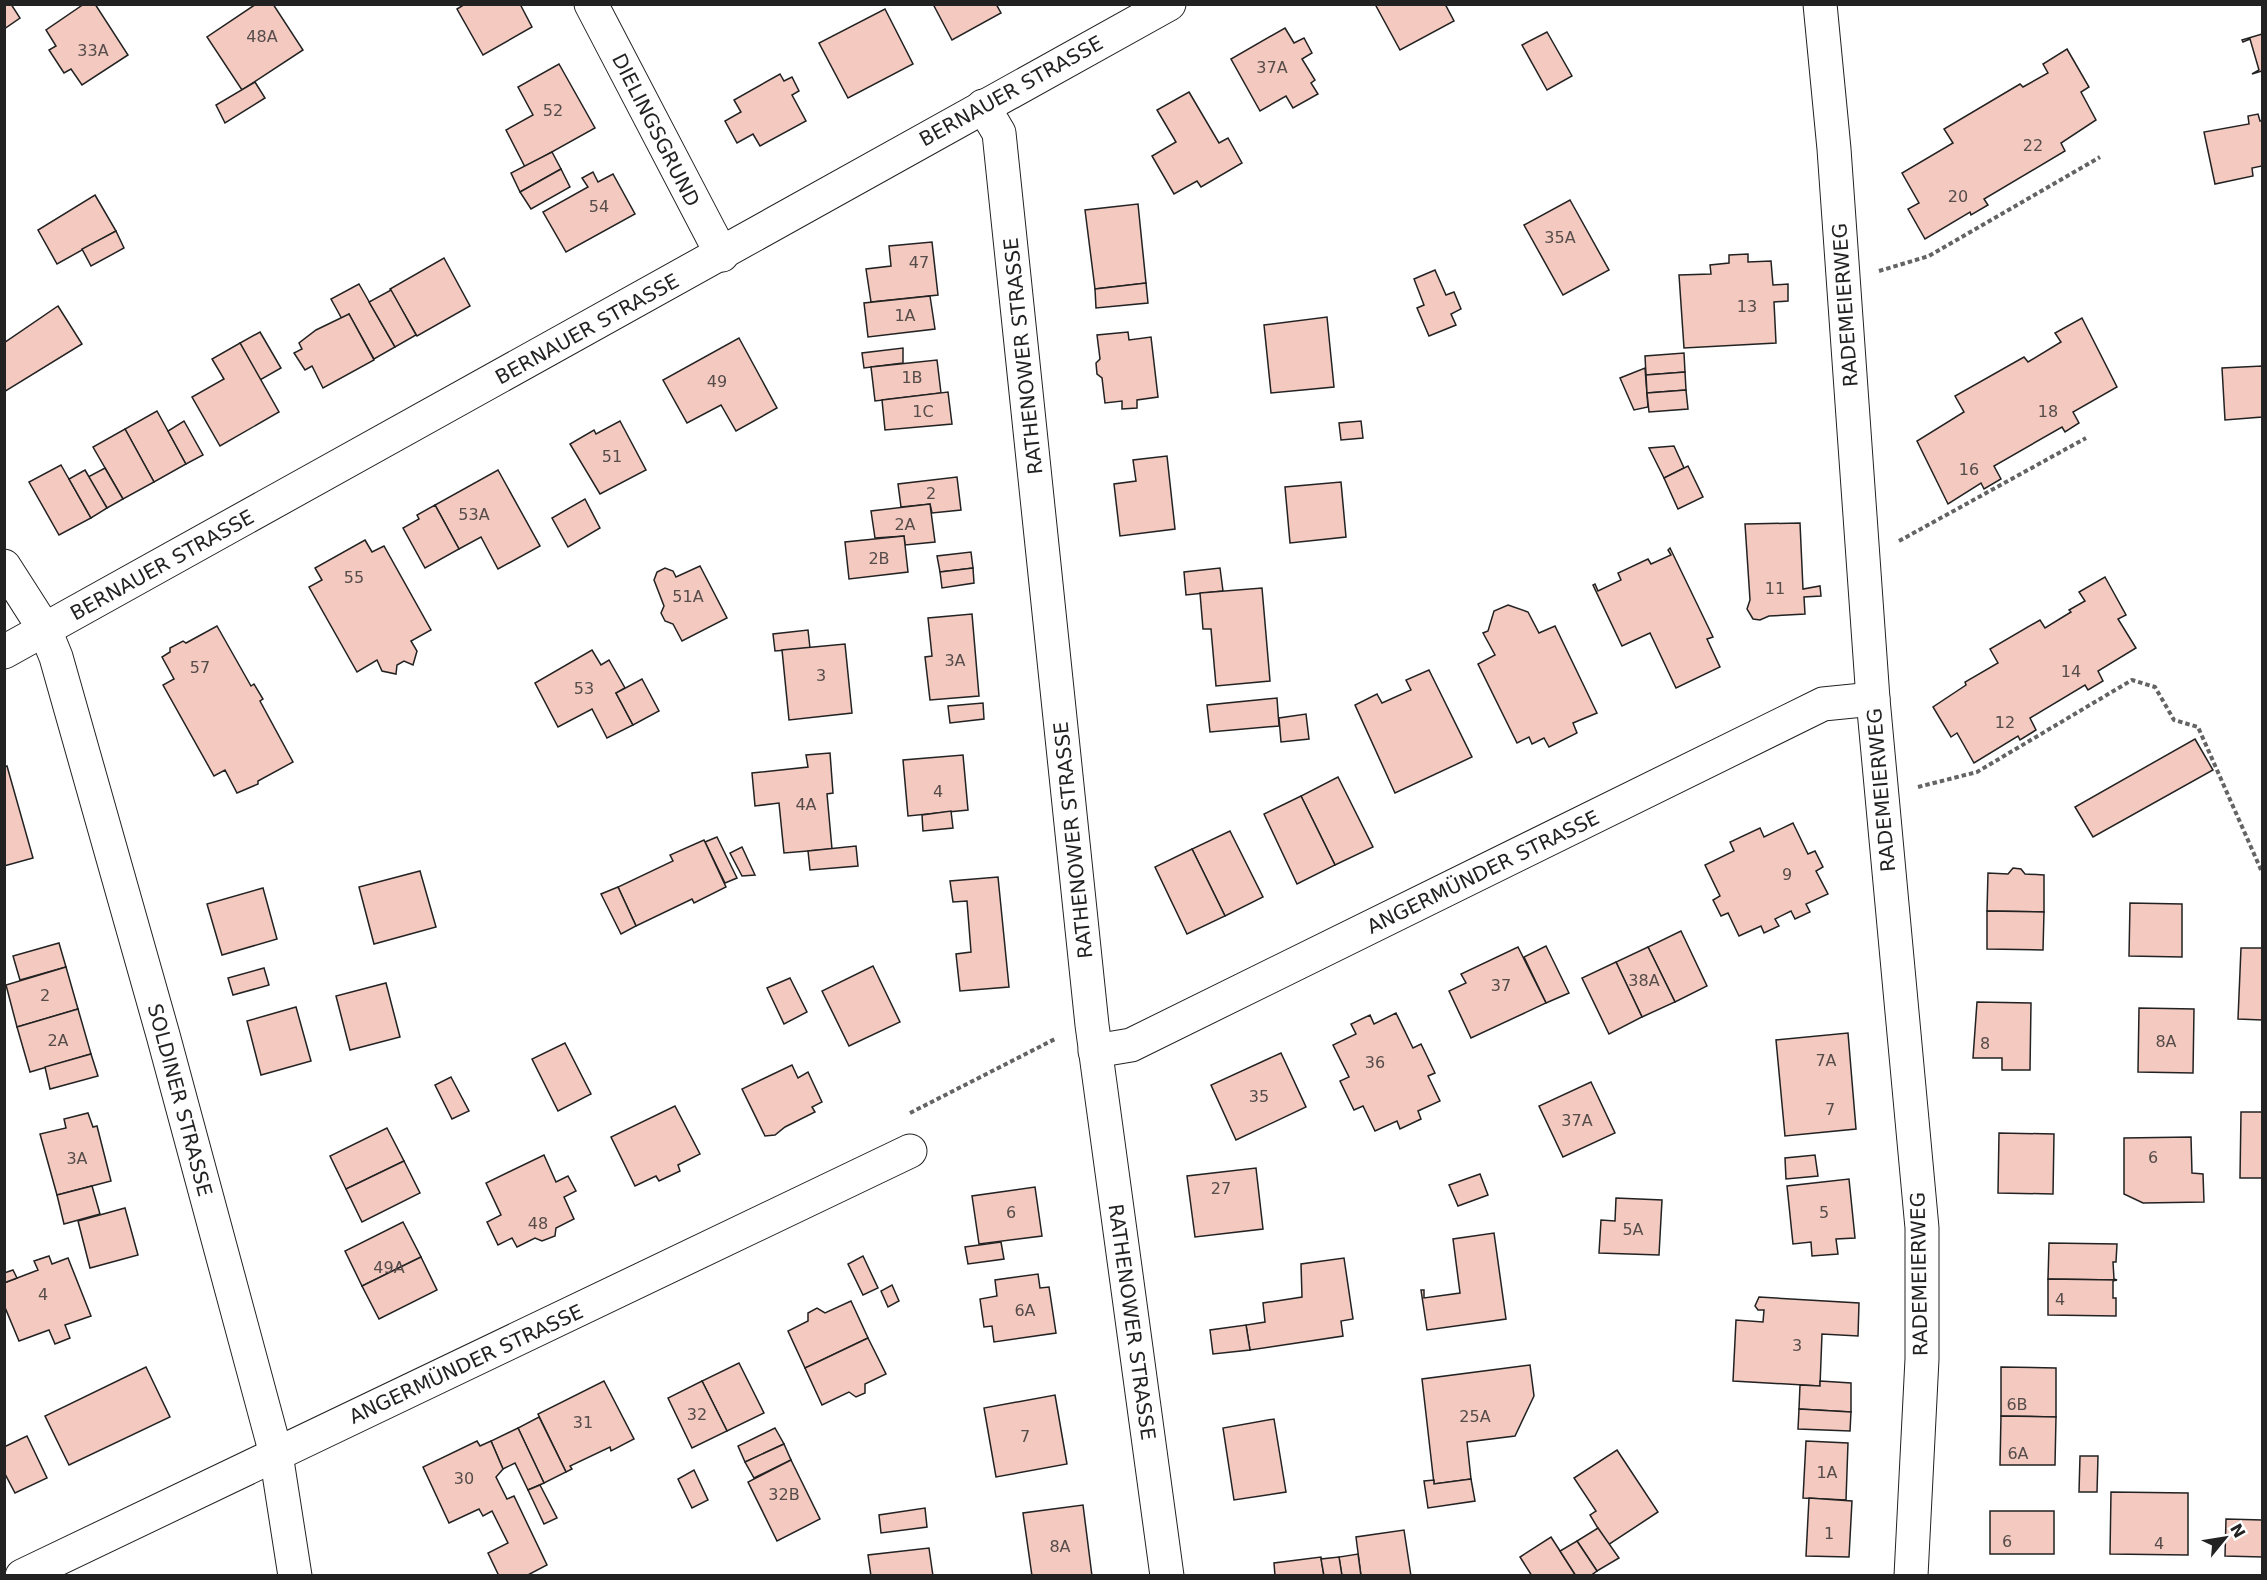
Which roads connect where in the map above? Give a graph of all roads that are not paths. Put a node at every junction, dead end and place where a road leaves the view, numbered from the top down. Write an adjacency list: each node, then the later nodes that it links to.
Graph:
1 (591, 4): 5 (street, DIELINGSGRUND)
2 (1169, 4): 4 (street, BERNAUER STRASSE)
3 (1820, 4): 9 (street, RADEMEIERWEG)
4 (983, 105): 5 (street, BERNAUER STRASSE); 10 (street, RATHENOWER STRASSE)
5 (722, 255): 7 (street, BERNAUER STRASSE)
6 (4, 566): 7 (street, SOLDINER STRASSE)
7 (45, 630): 8 (street, BERNAUER STRASSE); 12 (street, SOLDINER STRASSE)
8 (4, 652)
9 (1873, 699): 10 (street, ANGERMÜNDER STRASSE); 16 (street, RADEMEIERWEG)
10 (1095, 1051): 15 (street, RATHENOWER STRASSE)
11 (910, 1151): 12 (street, ANGERMÜNDER STRASSE)
12 (276, 1454): 13 (street, ANGERMÜNDER STRASSE); 14 (street, SOLDINER STRASSE)
13 (22, 1575)
14 (295, 1575)
15 (1167, 1575)
16 (1911, 1575)

